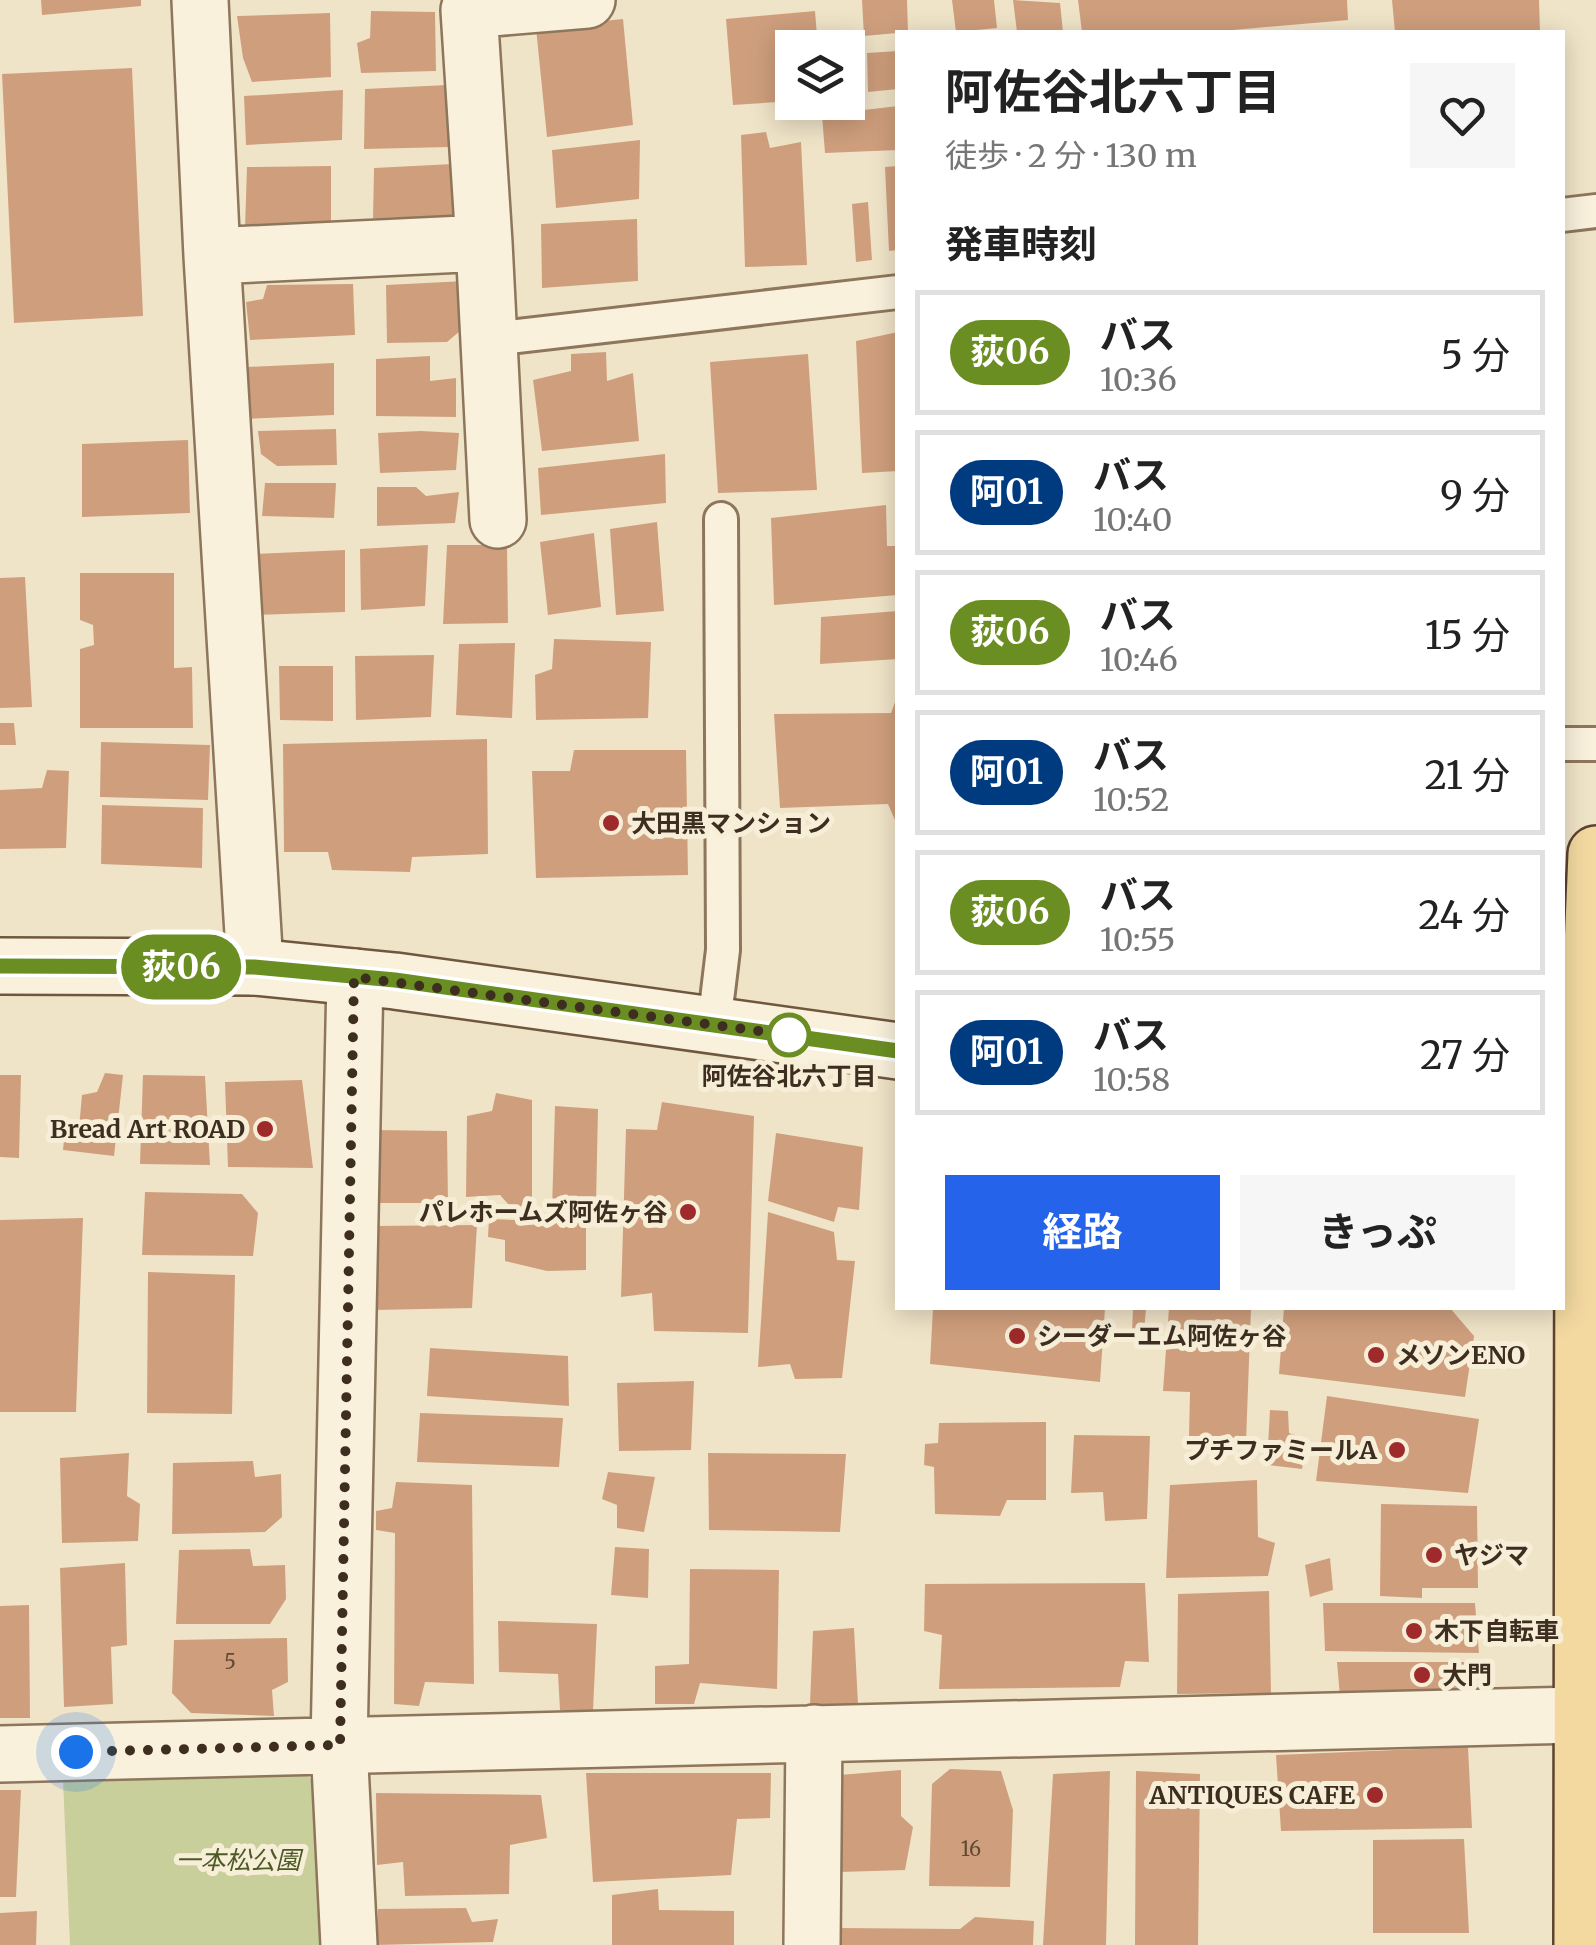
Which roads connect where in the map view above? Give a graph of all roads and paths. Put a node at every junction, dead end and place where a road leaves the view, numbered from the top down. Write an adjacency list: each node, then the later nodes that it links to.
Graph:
1 (200, 0): 6 (street)
2 (587, 0): 5 (street)
3 (1596, 211): 4 (lane)
4 (1565, 215)
5 (484, 243): 6 (street); 8 (street)
6 (212, 256): 15 (street)
7 (895, 292): 8 (lane)
8 (492, 339): 10 (street)
9 (721, 519): 17 (lane)
10 (498, 520)
11 (1565, 744): 12 (lane)
12 (1596, 744)
13 (1596, 854): 19 (main road)
14 (0, 966): 15 (street)
15 (254, 967): 16 (street)
16 (354, 977): 17 (street); 23 (street)
17 (714, 1025): 18 (street)
18 (895, 1051)
19 (1580, 1159): 20 (main road)
20 (1589, 1470): 21 (main road)
21 (1579, 1715): 22 (street); 25 (main road)
22 (814, 1733): 23 (street); 27 (street)
23 (340, 1745): 24 (street); 26 (street)
24 (0, 1754)
25 (1587, 1940)
26 (349, 1945)
27 (812, 1945)

